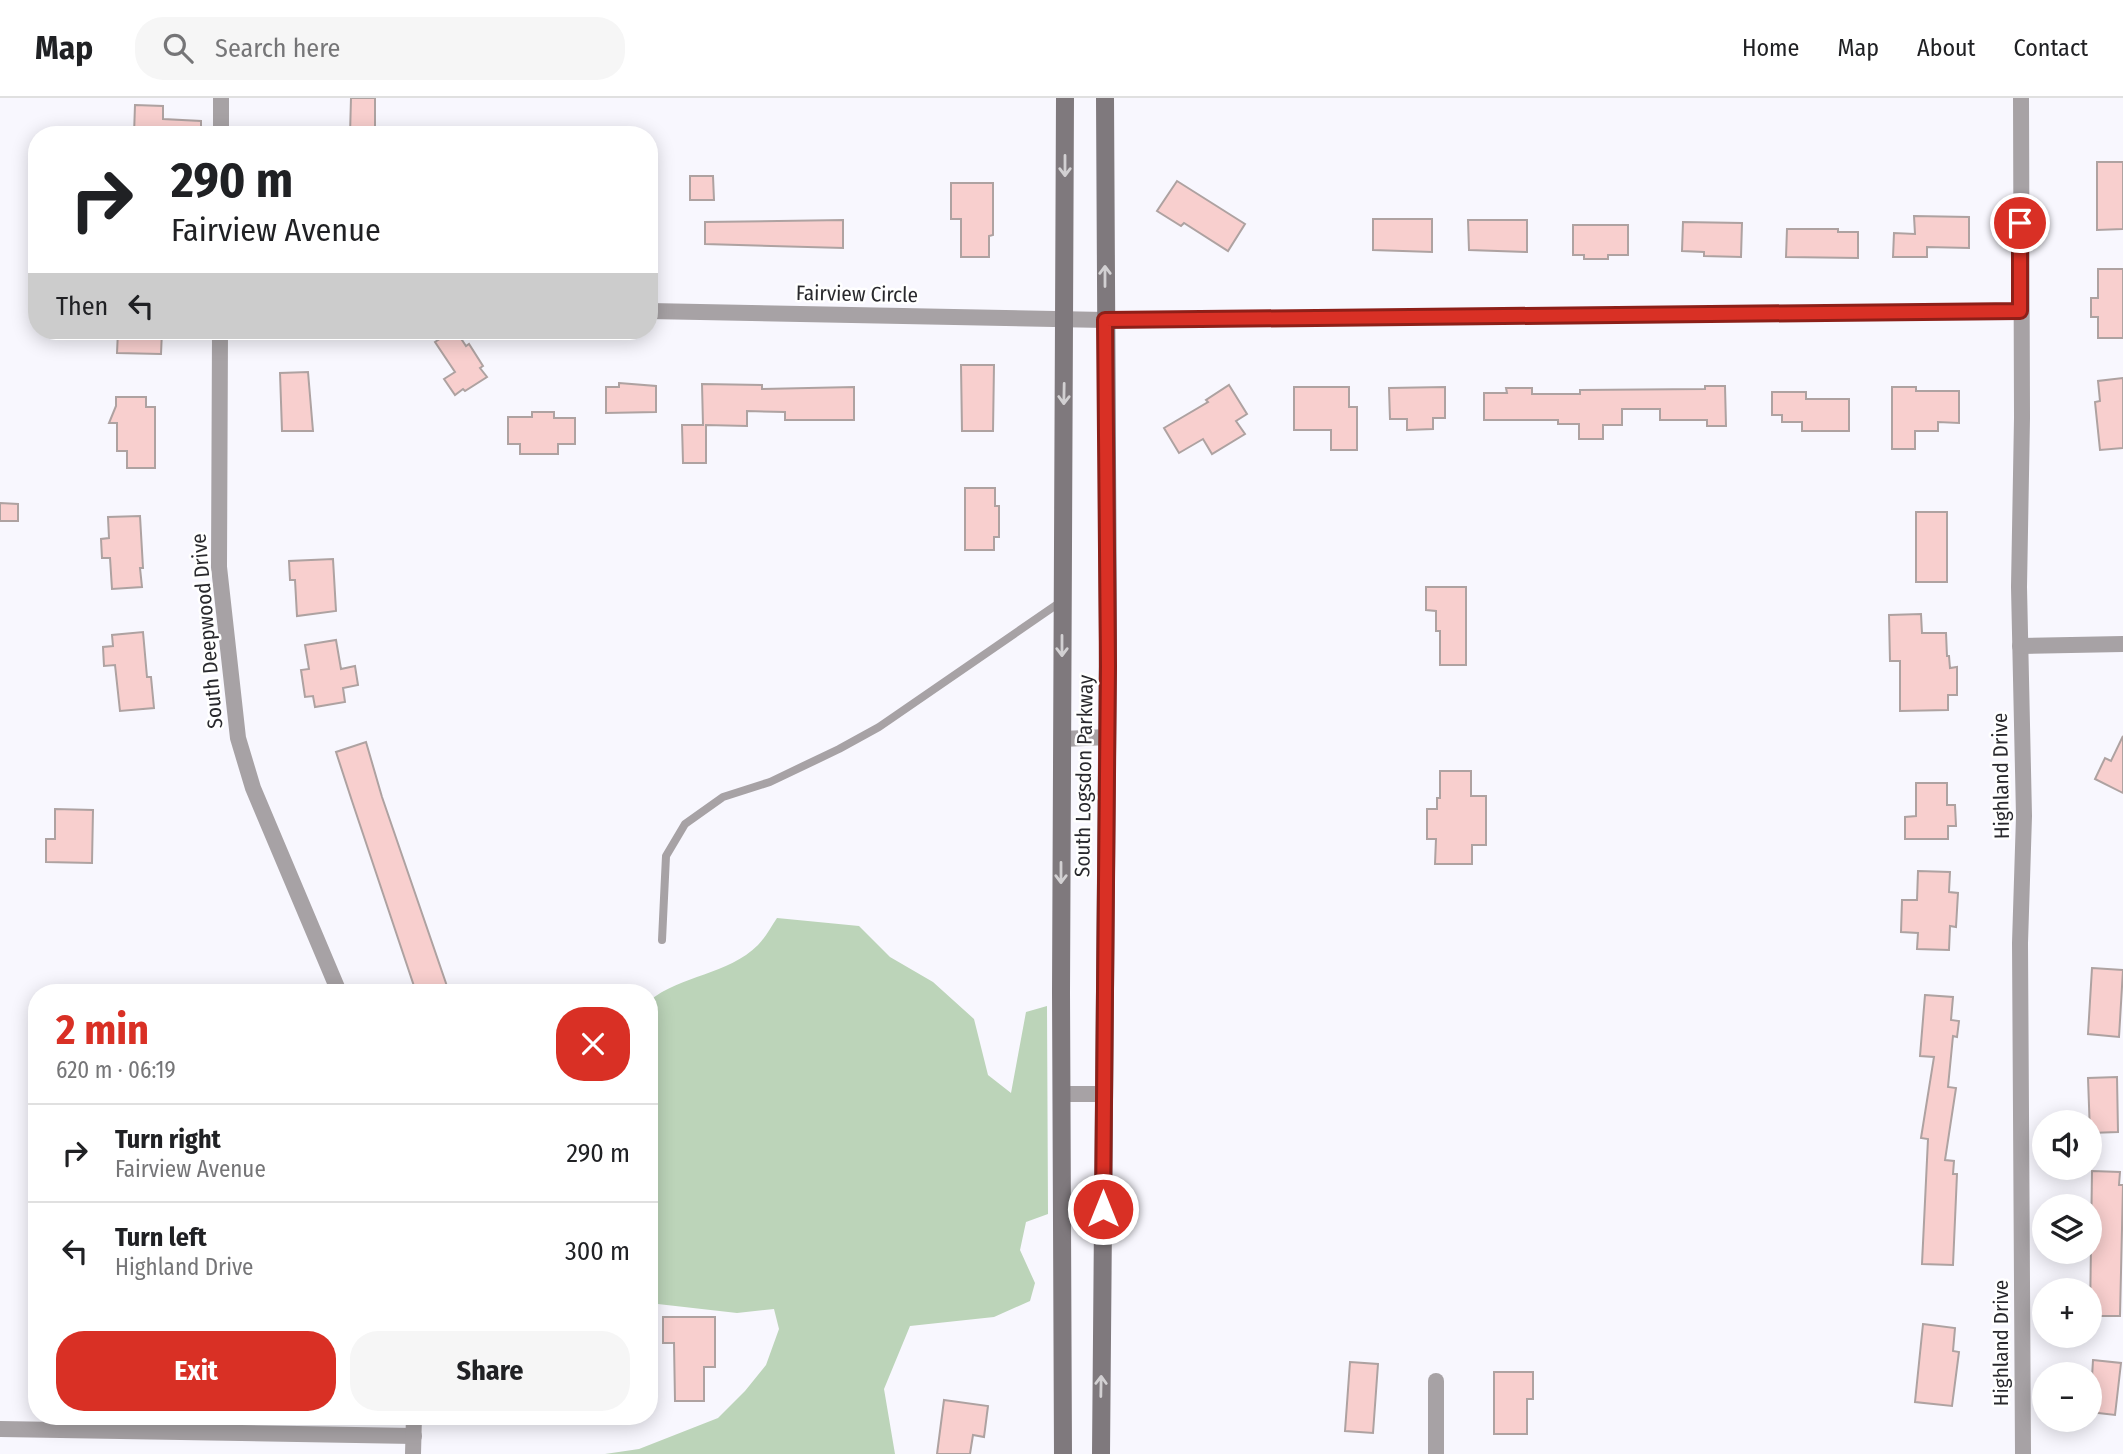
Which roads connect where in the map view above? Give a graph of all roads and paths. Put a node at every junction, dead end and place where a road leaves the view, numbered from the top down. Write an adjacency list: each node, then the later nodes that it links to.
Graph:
1 (221, 98): 5 (street)
2 (1065, 98): 8 (main road, South Logsdon Parkway, one-way to 8)
3 (1105, 98): 9 (main road, South Logsdon Parkway, one-way to 3)
4 (2021, 98): 7 (street, Highland Drive)
5 (221, 126)
6 (658, 311): 8 (street, Fairview Circle)
7 (2020, 311): 9 (street, Fairview Circle); 13 (street, Highland Drive)
8 (1065, 320): 9 (street, Fairview Circle); 11 (main road, South Logsdon Parkway, one-way to 11)
9 (1105, 320): 14 (main road, South Logsdon Parkway)
10 (220, 340): 17 (street, South Deepwood Drive)
11 (1062, 601): 15 (main road, South Logsdon Parkway, one-way to 15); 16 (lane)
12 (2123, 644): 13 (street)
13 (2020, 646): 28 (street, Highland Drive)
14 (1108, 737): 15 (street); 19 (main road, South Logsdon Parkway)
15 (1062, 739): 18 (main road, South Logsdon Parkway, one-way to 18)
16 (662, 940)
17 (336, 984)
18 (1063, 1094): 19 (street); 25 (main road, South Logsdon Parkway)
19 (1103, 1094): 26 (main road, South Logsdon Parkway, one-way to 19)
20 (1436, 1381): 27 (street)
21 (414, 1425): 23 (street)
22 (0, 1429): 23 (street)
23 (414, 1436): 24 (street)
24 (413, 1454)
25 (1063, 1454)
26 (1101, 1454)
27 (1436, 1454)
28 (2023, 1454)

